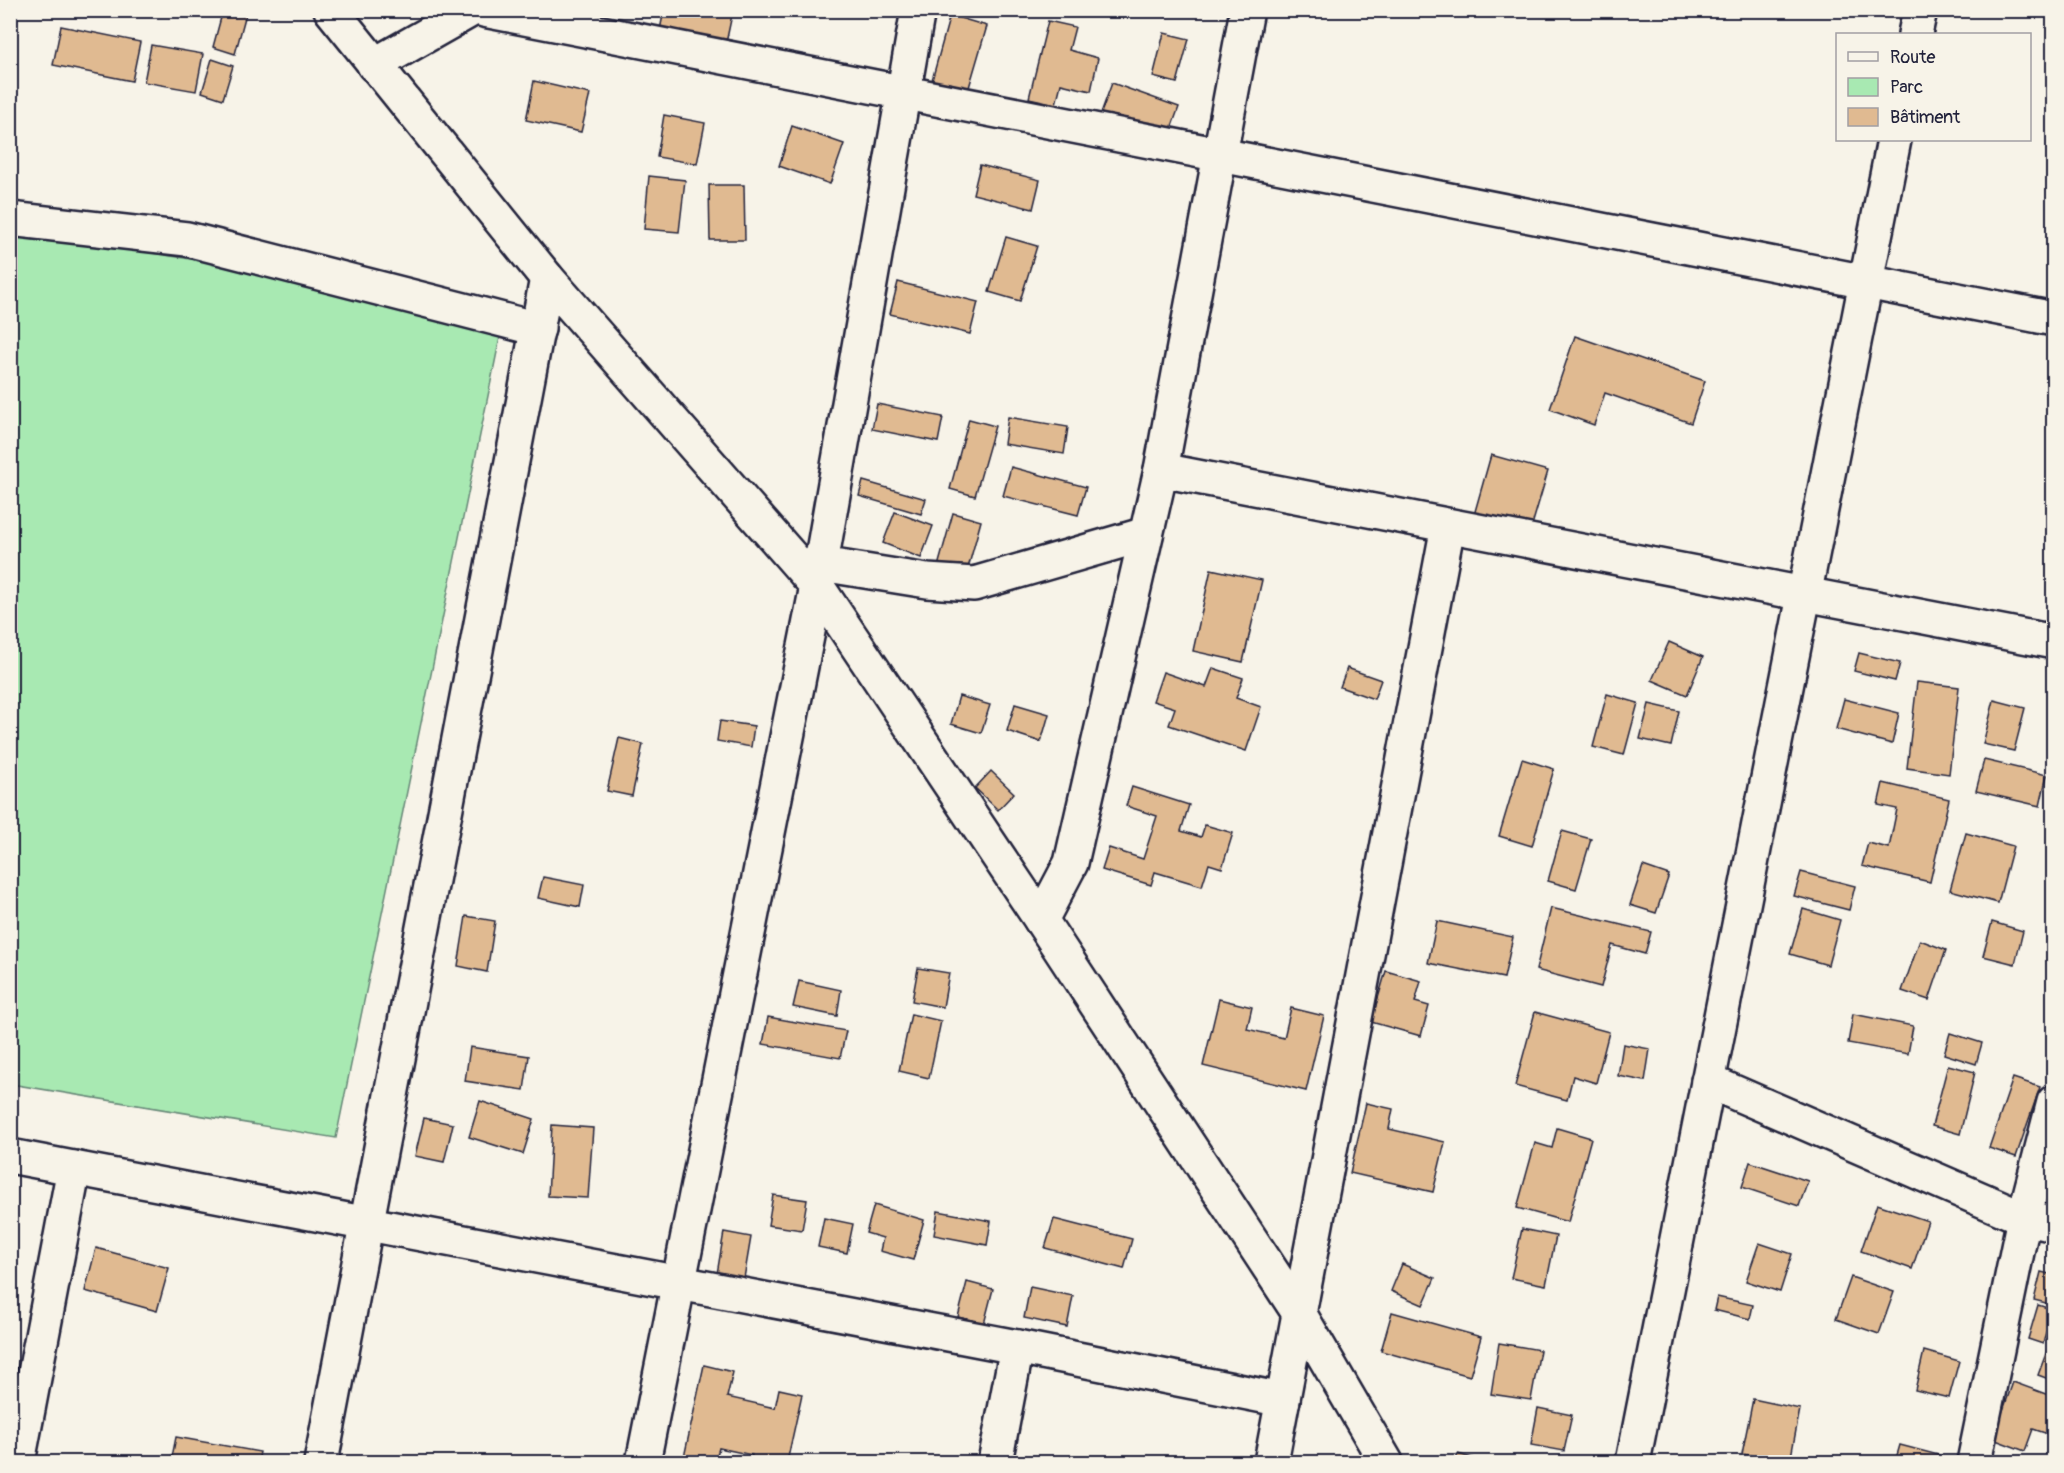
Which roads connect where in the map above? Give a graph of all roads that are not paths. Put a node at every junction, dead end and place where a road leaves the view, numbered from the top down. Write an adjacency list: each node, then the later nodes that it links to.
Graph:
1 (331, 10): 9 (street)
2 (471, 10): 9 (street)
3 (483, 10): 7 (street)
4 (918, 10): 10 (street)
5 (1247, 10): 12 (street)
6 (1920, 10): 8 (street)
7 (620, 24): 10 (street)
8 (1915, 33)
9 (374, 65): 14 (street)
10 (902, 93): 12 (street); 21 (street)
11 (1894, 141): 15 (street)
12 (1220, 155): 15 (street); 18 (street)
13 (10, 219): 17 (street)
14 (547, 278): 17 (street); 21 (street)
15 (1866, 282): 16 (street); 22 (street)
16 (2054, 319)
17 (538, 329): 30 (street)
18 (1161, 470): 19 (street); 20 (street)
19 (1448, 526): 22 (street); 32 (street)
20 (1146, 534): 21 (street); 24 (street)
21 (819, 575): 24 (street); 31 (street)
22 (1804, 594): 23 (street); 25 (street)
23 (2054, 642)
24 (1041, 920): 32 (street)
25 (1708, 1081): 29 (street); 41 (street)
26 (2054, 1102): 29 (street)
27 (10, 1156): 28 (street)
28 (74, 1168): 30 (street); 35 (street)
29 (2039, 1222): 42 (street)
30 (367, 1224): 31 (street); 36 (street)
31 (677, 1284): 33 (street); 37 (street)
32 (1299, 1313): 34 (street); 40 (street)
33 (1017, 1347): 34 (street); 38 (street)
34 (1283, 1400): 39 (street)
35 (18, 1462)
36 (321, 1462)
37 (643, 1462)
38 (995, 1462)
39 (1271, 1462)
40 (1386, 1462)
41 (1633, 1462)
42 (1974, 1462)

